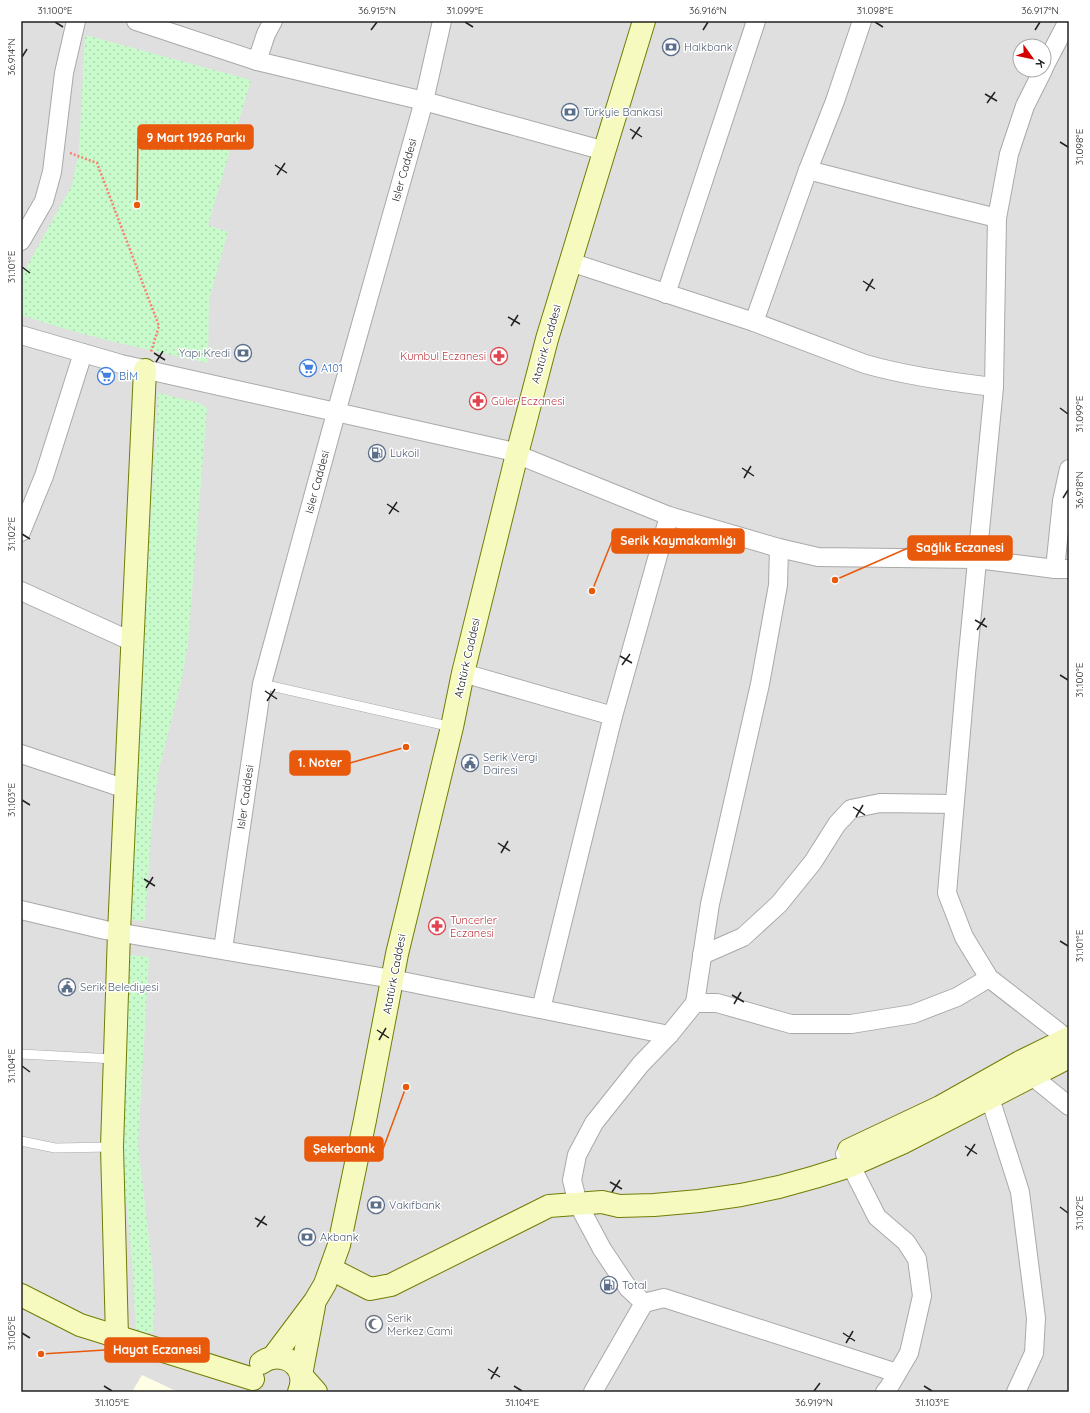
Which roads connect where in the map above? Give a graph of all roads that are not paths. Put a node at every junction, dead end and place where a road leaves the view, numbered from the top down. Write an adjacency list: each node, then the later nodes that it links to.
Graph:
1 (76, 21): 16 (street)
2 (136, 21): 10 (street)
3 (273, 21): 10 (street)
4 (442, 21): 12 (street, Isler Caddesi)
5 (644, 21): 13 (street, Atatürk Caddesi)
6 (756, 21): 18 (street)
7 (862, 21): 14 (street)
8 (1068, 21): 9 (street)
9 (1052, 52)
10 (257, 61): 12 (street)
11 (1039, 78): 15 (street)
12 (424, 101): 13 (street); 24 (street, Isler Caddesi)
13 (604, 151): 17 (street, Atatürk Caddesi)
14 (808, 170): 15 (street); 19 (street)
15 (997, 218): 23 (street)
16 (21, 241)
17 (570, 262): 18 (street); 25 (street, Atatürk Caddesi)
18 (666, 294): 19 (street)
19 (754, 322): 23 (street)
20 (21, 335): 21 (street)
21 (83, 353): 22 (street); 29 (street)
22 (145, 370): 24 (street); 34 (street)
23 (994, 387): 31 (street)
24 (336, 412): 25 (street); 36 (street, Isler Caddesi)
25 (517, 454): 27 (street); 35 (street, Atatürk Caddesi)
26 (1069, 469): 28 (street)
27 (669, 516): 30 (street); 37 (street)
28 (1065, 516): 32 (street)
29 (21, 532)
30 (779, 548): 31 (street); 45 (street)
31 (977, 559): 32 (street); 41 (street)
32 (1062, 569)
33 (21, 591): 34 (street)
34 (133, 642): 40 (street)
35 (463, 673): 37 (street); 38 (street, Atatürk Caddesi)
36 (262, 684): 38 (lane); 44 (street, Isler Caddesi)
37 (613, 716): 49 (street)
38 (452, 727): 47 (street, Atatürk Caddesi)
39 (21, 754): 40 (street)
40 (126, 789): 43 (street)
41 (954, 804): 45 (street); 46 (street)
42 (21, 910): 43 (street)
43 (119, 932): 44 (street); 53 (street)
44 (223, 949): 47 (street)
45 (702, 955): 48 (street)
46 (989, 978): 48 (street); 51 (street)
47 (392, 979): 49 (street); 61 (street, Atatürk Caddesi)
48 (695, 1003): 50 (street)
49 (541, 1008): 50 (street)
50 (669, 1035): 60 (street)
51 (1069, 1044): 54 (street); 59 (street)
52 (21, 1054): 53 (lane)
53 (115, 1059): 58 (street)
54 (1032, 1076): 55 (street); 56 (street)
55 (990, 1098): 59 (street); 73 (street)
56 (1069, 1106)
57 (21, 1141): 58 (lane)
58 (112, 1147): 65 (street)
59 (847, 1159): 60 (street); 67 (street)
60 (578, 1204): 61 (street); 64 (street)
61 (331, 1269): 63 (street, Atatürk Caddesi)
62 (21, 1295): 65 (street)
63 (315, 1301): 66 (street, Atatürk Caddesi); 68 (street, Atatürk Caddesi)
64 (644, 1303): 67 (street); 71 (street)
65 (117, 1337): 69 (street)
66 (273, 1357): 68 (street); 69 (street, Atatürk Caddesi)
67 (897, 1373): 72 (street)
68 (300, 1384): 70 (street)
69 (254, 1385)
70 (316, 1392)
71 (593, 1392)
72 (885, 1392)
73 (1016, 1392)

